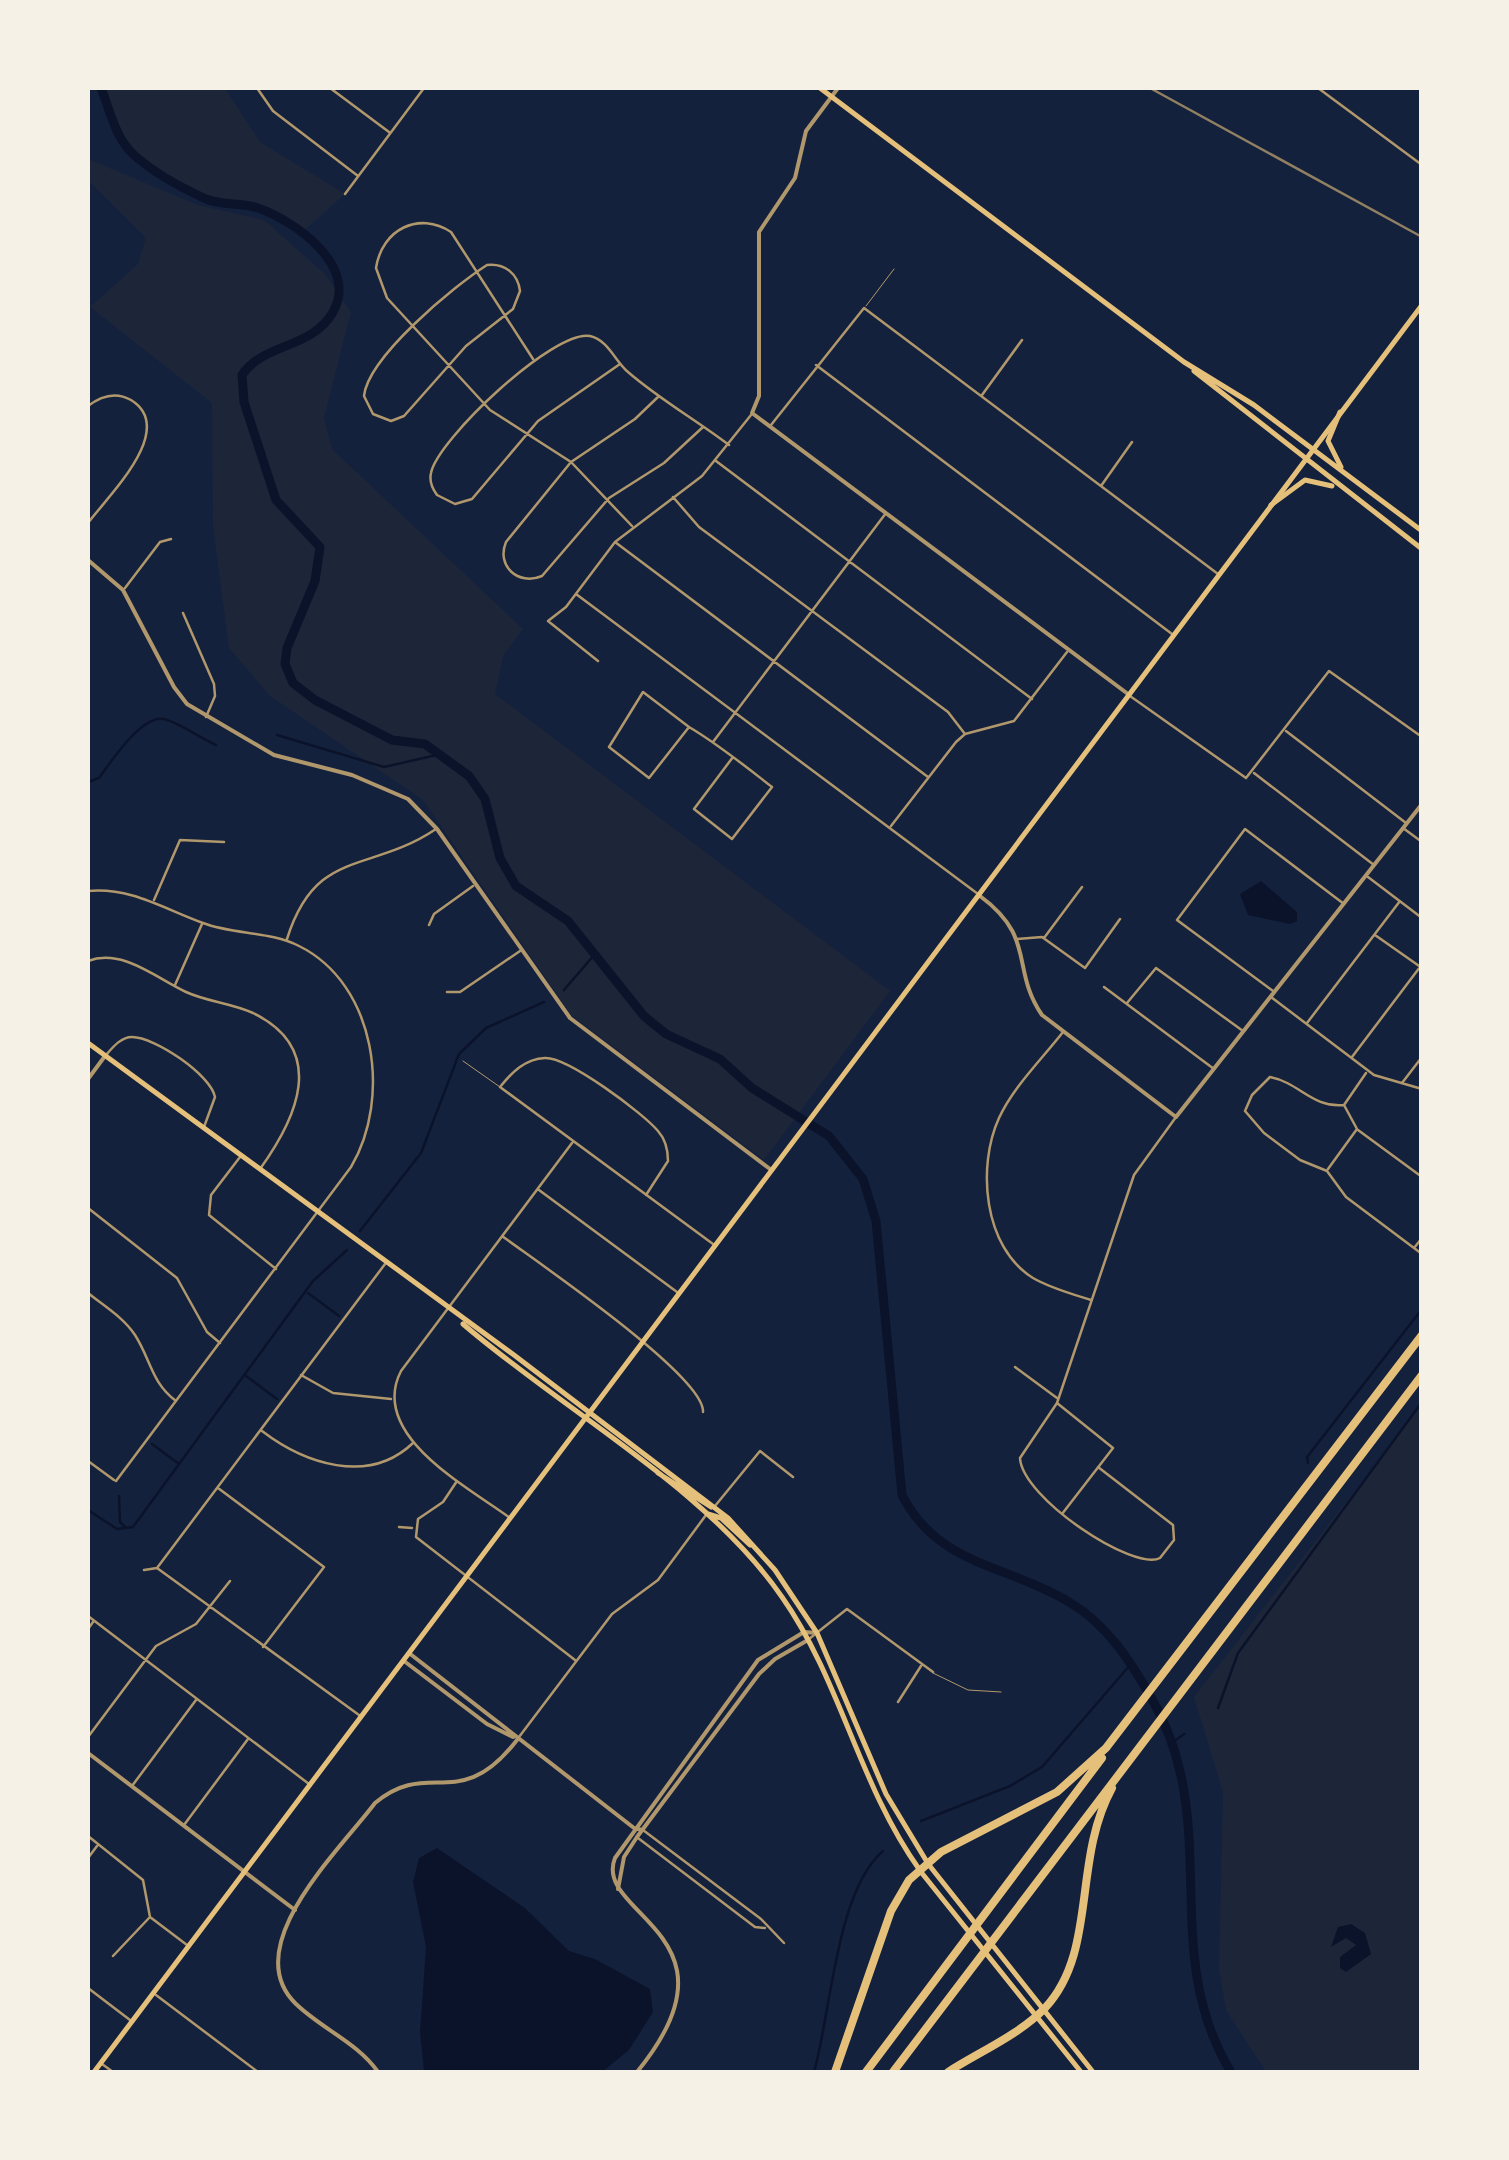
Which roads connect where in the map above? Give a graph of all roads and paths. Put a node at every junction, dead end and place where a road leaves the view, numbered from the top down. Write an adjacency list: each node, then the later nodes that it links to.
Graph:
1 (256, 88): 10 (street)
2 (330, 88): 8 (street)
3 (424, 88): 8 (street)
4 (820, 88): 7 (main road)
5 (838, 88): 7 (street)
6 (1318, 88): 9 (street)
7 (832, 96): 20 (main road); 29 (street)
8 (390, 133): 10 (street)
9 (1422, 164)
10 (358, 176): 11 (street)
11 (345, 194)
12 (894, 268): 15 (lane)
13 (478, 271): 16 (street); 16 (street); 17 (street); 17 (street)
14 (1422, 306): 28 (main road)
15 (864, 308): 23 (street); 25 (street)
16 (507, 315): 19 (street); 21 (street)
17 (413, 326): 21 (street); 21 (street)
18 (1022, 340): 25 (street)
19 (534, 360): 22 (street); 26 (street)
20 (1184, 362): 35 (main road); 36 (main road)
21 (450, 363): 26 (street)
22 (620, 364): 24 (street); 32 (street)
23 (816, 365): 31 (street); 59 (street)
24 (660, 395): 30 (street); 38 (street)
25 (981, 396): 39 (street)
26 (485, 403): 32 (street); 32 (street)
27 (88, 406): 46 (street)
28 (1340, 412): 35 (main road); 41 (main road)
29 (752, 414): 31 (street); 34 (street)
30 (704, 426): 34 (street); 43 (street)
31 (770, 427): 45 (street)
32 (526, 435): 38 (street)
33 (1132, 442): 39 (street)
34 (729, 445): 37 (street)
35 (1312, 450): 36 (main road); 41 (main road)
36 (1304, 460): 40 (main road); 44 (main road)
37 (716, 461): 42 (street); 53 (street)
38 (571, 462): 43 (street); 43 (street)
39 (1100, 486): 54 (street)
40 (1344, 491): 44 (main road); 51 (main road)
41 (1369, 492): 48 (main road)
42 (673, 497): 47 (street); 57 (street)
43 (609, 498): 47 (street)
44 (1271, 505): 54 (main road)
45 (886, 512): 53 (street); 60 (street)
46 (88, 523)
47 (632, 526): 50 (street)
48 (1422, 531)
49 (171, 539): 55 (street)
50 (615, 542): 56 (street); 62 (street)
51 (1422, 548)
52 (88, 560): 55 (street)
53 (850, 561): 57 (street); 64 (street)
54 (1220, 575): 59 (main road)
55 (123, 590): 66 (street)
56 (576, 594): 61 (street); 65 (street)
57 (812, 611): 62 (street); 69 (street)
58 (184, 613): 66 (street)
59 (1173, 635): 63 (main road)
60 (1068, 650): 63 (street); 64 (street)
61 (598, 662)
62 (774, 662): 65 (street); 74 (street)
63 (1129, 695): 73 (street); 86 (main road)
64 (1032, 699): 69 (street)
65 (735, 714): 71 (street); 78 (street)
66 (206, 718): 77 (street)
67 (689, 727): 67 (street); 71 (street)
68 (1284, 730): 70 (street); 73 (street); 76 (street)
69 (965, 734): 74 (street)
70 (1422, 737)
71 (713, 742): 72 (street)
72 (733, 757): 72 (street)
73 (1252, 772): 81 (street)
74 (928, 777): 78 (street)
75 (1422, 804): 76 (street)
76 (1405, 826): 80 (street); 81 (street)
77 (437, 829): 83 (street); 96 (street)
78 (889, 829): 86 (street)
79 (224, 842): 88 (street)
80 (1422, 842)
81 (1374, 865): 82 (street)
82 (1367, 876): 87 (street); 89 (street)
83 (474, 885): 93 (street); 98 (street)
84 (1082, 887): 95 (street)
85 (88, 891): 88 (street)
86 (978, 894): 97 (street); 126 (main road)
87 (1400, 901): 90 (street); 94 (street)
88 (153, 902): 92 (street)
89 (1344, 904): 104 (street); 104 (street)
90 (1422, 918)
91 (1120, 920): 95 (street)
92 (202, 923): 96 (street); 101 (street)
93 (429, 925)
94 (1376, 935): 100 (street); 106 (street)
95 (1044, 938): 97 (street)
96 (287, 940): 133 (street)
97 (1017, 940): 107 (street)
98 (520, 950): 103 (street); 126 (street)
99 (88, 961): 101 (street)
100 (1421, 968): 112 (street)
101 (174, 987): 127 (street)
102 (1104, 987): 105 (street)
103 (447, 992)
104 (1272, 994): 106 (street); 108 (street)
105 (1127, 1004): 108 (street); 114 (street)
106 (1307, 1023): 112 (street)
107 (1063, 1032): 121 (street); 143 (street)
108 (1244, 1032): 114 (street)
109 (88, 1043): 110 (main road)
110 (105, 1056): 116 (street); 122 (main road); 122 (street)
111 (1422, 1056): 117 (street)
112 (1352, 1058): 115 (street)
113 (463, 1061): 118 (lane)
114 (1216, 1070): 121 (street)
115 (1368, 1070): 117 (street); 120 (street)
116 (88, 1079)
117 (1402, 1083): 119 (street)
118 (500, 1087): 124 (street); 131 (street)
119 (1422, 1089)
120 (1344, 1105): 123 (street); 128 (street)
121 (1176, 1116): 143 (street)
122 (203, 1129): 125 (main road)
123 (1357, 1129): 128 (street); 129 (street)
124 (573, 1142): 130 (street); 131 (street)
125 (240, 1156): 127 (main road); 140 (street)
126 (770, 1169): 136 (main road)
127 (259, 1170): 133 (main road)
128 (1327, 1170): 137 (street)
129 (1422, 1177)
130 (538, 1189): 134 (street); 141 (street)
131 (646, 1195): 136 (street)
132 (88, 1208): 147 (street)
133 (318, 1215): 139 (main road); 140 (street)
134 (502, 1236): 144 (street); 146 (street)
135 (1422, 1238): 137 (street)
136 (713, 1244): 141 (main road)
137 (1414, 1248): 138 (street)
138 (1422, 1254)
139 (385, 1264): 144 (main road); 150 (street)
140 (277, 1270): 147 (street)
141 (677, 1292): 146 (main road)
142 (88, 1293): 153 (street)
143 (1092, 1300): 152 (street)
144 (446, 1309): 151 (street); 154 (main road); 156 (main road)
145 (1422, 1334): 196 (highway)
146 (642, 1341): 154 (main road); 155 (street)
147 (221, 1344): 153 (street)
148 (1016, 1367): 152 (street)
149 (1422, 1375): 200 (highway)
150 (301, 1376): 151 (street); 157 (street)
151 (393, 1399): 158 (street)
152 (1058, 1401): 161 (street); 169 (street)
153 (177, 1402): 163 (street)
154 (589, 1411): 156 (main road); 167 (main road)
155 (703, 1412)
156 (583, 1419): 160 (main road); 170 (main road)
157 (260, 1430): 158 (street); 165 (street)
158 (414, 1442): 164 (street)
159 (88, 1461): 163 (street)
160 (642, 1464): 167 (main road); 168 (main road)
161 (1098, 1467): 169 (street); 169 (street)
162 (793, 1478): 167 (street)
163 (116, 1480): 166 (street)
164 (458, 1480): 170 (street); 172 (street)
165 (217, 1487): 174 (street); 185 (street)
166 (118, 1488)
167 (714, 1506): 173 (main road)
168 (707, 1514): 173 (main road); 182 (main road); 189 (street)
169 (1061, 1516)
170 (510, 1518): 176 (main road)
171 (398, 1527): 172 (street)
172 (414, 1528): 176 (street)
173 (770, 1564): 183 (main road)
174 (157, 1568): 175 (street); 178 (street)
175 (144, 1570)
176 (466, 1578): 186 (main road); 189 (street)
177 (230, 1581): 178 (street)
178 (210, 1608): 185 (street); 187 (street)
179 (88, 1616): 180 (street)
180 (94, 1620): 181 (street); 187 (street)
181 (88, 1629)
182 (804, 1632): 183 (street); 184 (main road); 205 (street)
183 (817, 1633): 184 (street); 190 (street); 211 (main road)
184 (808, 1640): 206 (street); 212 (main road)
185 (263, 1646): 195 (street)
186 (409, 1653): 188 (main road); 199 (street)
187 (146, 1660): 193 (street); 197 (street)
188 (404, 1660): 195 (main road); 199 (street)
189 (576, 1661): 199 (street)
190 (922, 1664): 191 (street); 194 (street)
191 (933, 1672): 192 (lane)
192 (1001, 1692)
193 (197, 1699): 198 (street); 203 (street)
194 (898, 1702)
195 (362, 1716): 202 (main road)
196 (1128, 1723): 211 (highway); 233 (highway)
197 (88, 1737)
198 (249, 1738): 202 (street); 204 (street)
199 (517, 1740): 205 (street); 215 (street)
200 (1140, 1746): 223 (highway); 234 (highway)
201 (88, 1753): 203 (street)
202 (310, 1785): 213 (main road)
203 (131, 1786): 204 (street)
204 (184, 1826): 213 (street)
205 (634, 1828): 206 (street); 208 (street); 214 (street)
206 (642, 1830): 208 (street); 217 (street)
207 (88, 1836): 209 (street)
208 (636, 1837): 214 (street); 217 (street)
209 (98, 1844): 210 (street); 216 (street)
210 (88, 1858)
211 (927, 1862): 212 (highway); 223 (main road)
212 (919, 1870): 224 (main road); 232 (highway)
213 (244, 1872): 215 (street); 219 (main road)
214 (618, 1890): 231 (street)
215 (295, 1910): 230 (street)
216 (150, 1917): 219 (street); 220 (street)
217 (766, 1928): 218 (street)
218 (784, 1943)
219 (188, 1946): 222 (main road)
220 (113, 1956)
221 (88, 1988): 225 (street)
222 (153, 1993): 225 (main road); 229 (street)
223 (1044, 2009): 224 (highway); 237 (main road)
224 (1036, 2016): 235 (highway); 236 (main road)
225 (132, 2021): 226 (main road)
226 (101, 2063): 227 (main road); 228 (street)
227 (94, 2072)
228 (113, 2072)
229 (258, 2072)
230 (378, 2072)
231 (637, 2072)
232 (836, 2072)
233 (866, 2072)
234 (893, 2072)
235 (948, 2072)
236 (1080, 2072)
237 (1093, 2072)

